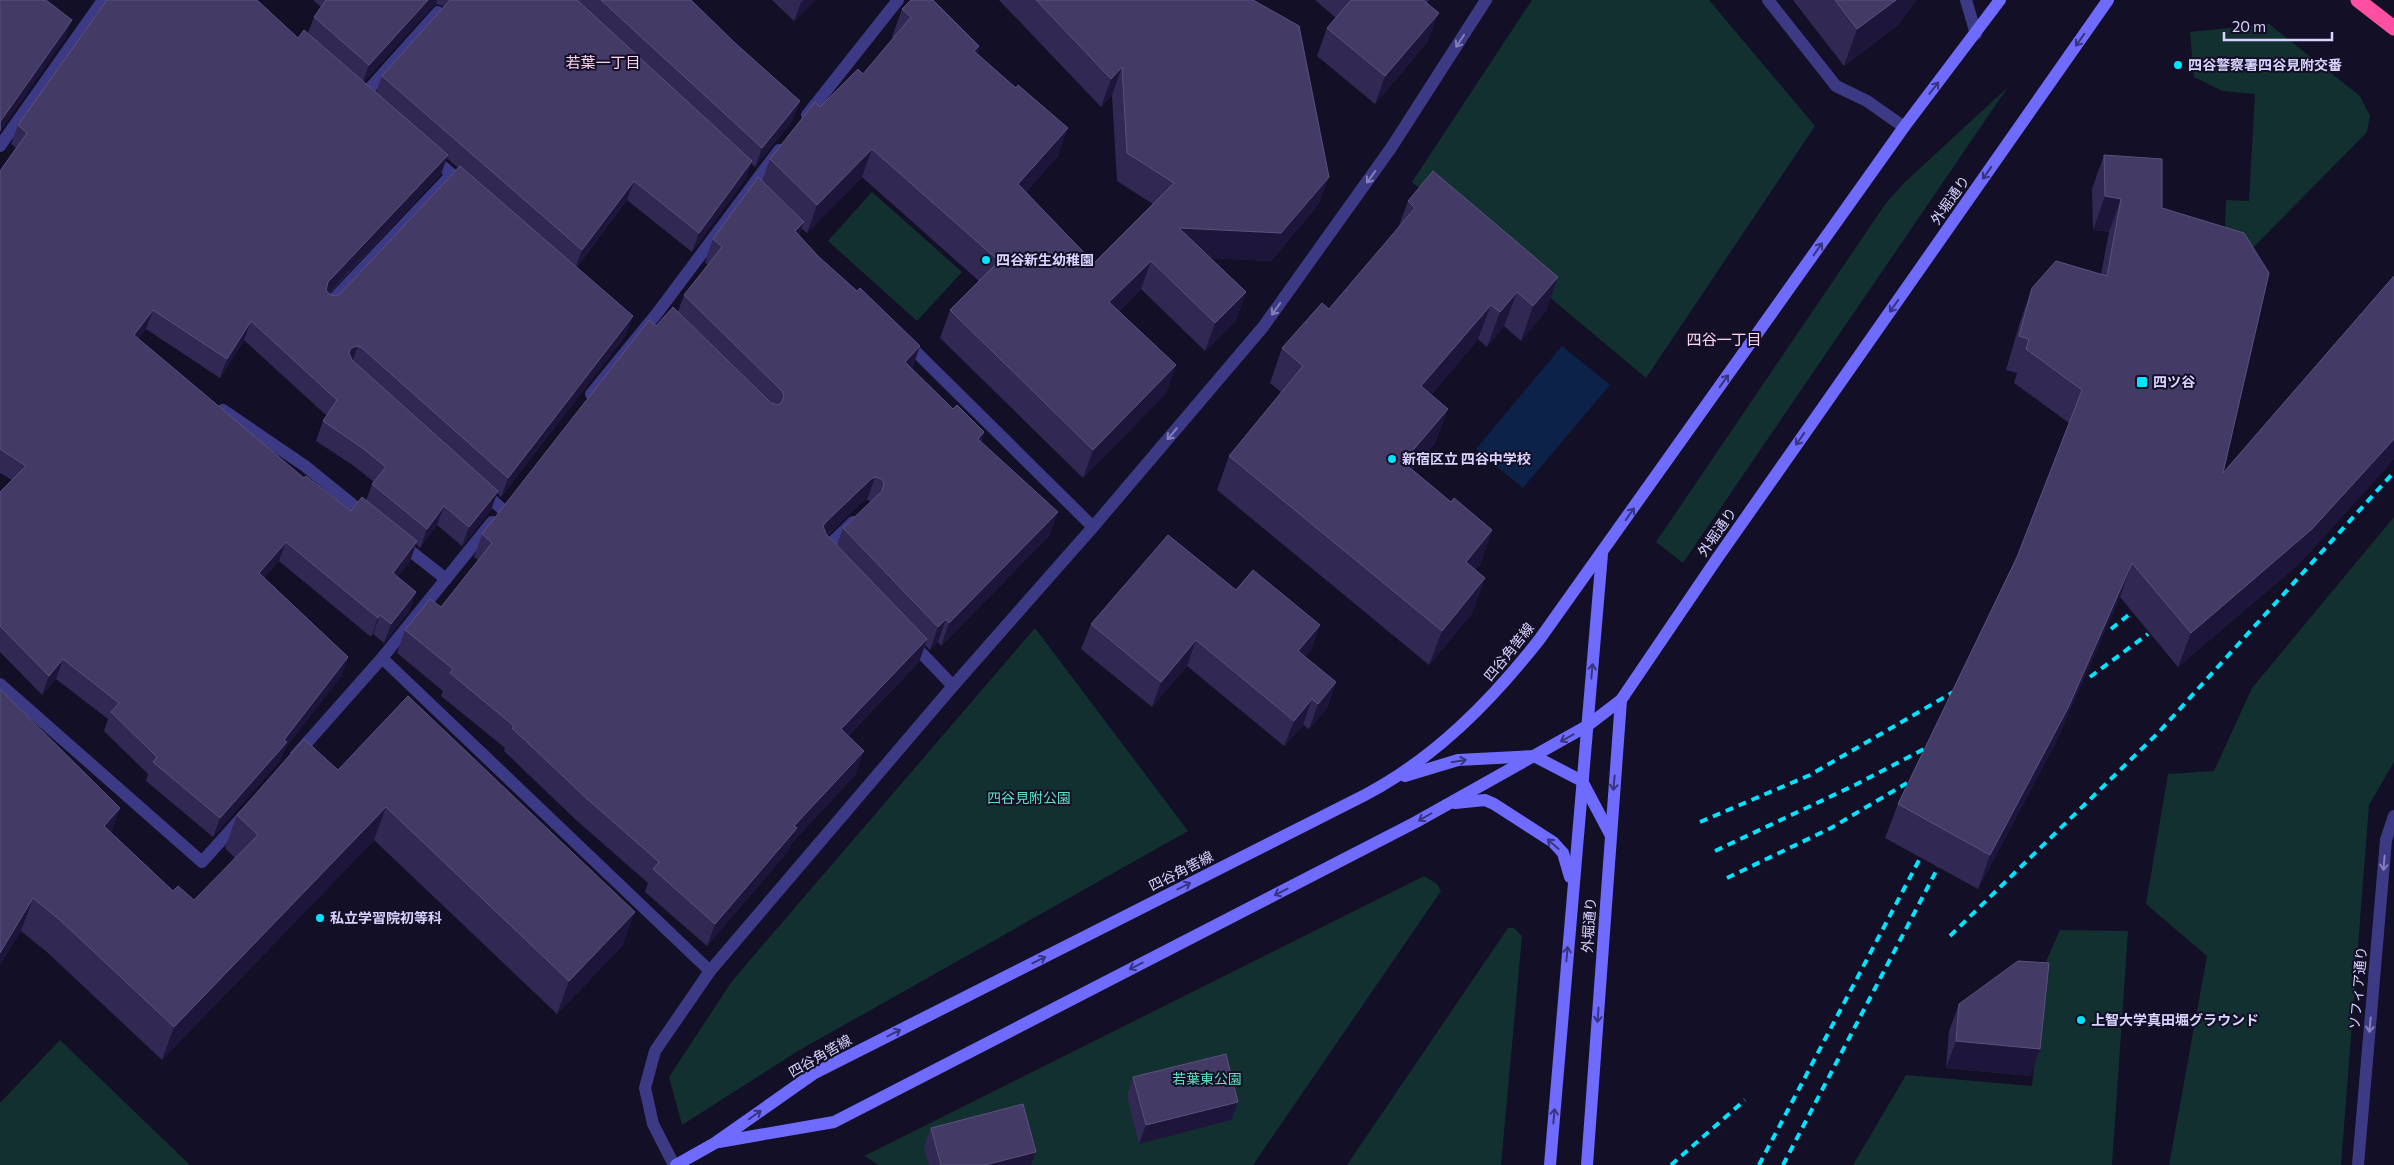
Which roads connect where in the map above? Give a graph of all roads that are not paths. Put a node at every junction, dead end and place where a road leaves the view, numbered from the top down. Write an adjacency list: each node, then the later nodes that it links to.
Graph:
1 (103, 0): 16 (street)
2 (898, 0): 13 (street)
3 (1486, 0): 26 (street, one-way to 26)
4 (1768, 0): 14 (street)
5 (1966, 0): 11 (street)
6 (2000, 0): 11 (main road)
7 (2108, 0): 34 (main road, 外堀通り, one-way to 34)
8 (2358, 0): 10 (highway)
9 (438, 12): 12 (street)
10 (2394, 28)
11 (1976, 34): 14 (main road, one-way to 11)
12 (363, 96)
13 (800, 125)
14 (1904, 127): 27 (main road, one-way to 14)
15 (787, 140): 22 (street)
16 (0, 146)
17 (422, 148): 18 (street)
18 (452, 174): 19 (street); 20 (street)
19 (474, 193)
20 (327, 307)
21 (897, 333): 26 (street)
22 (584, 403)
23 (223, 410): 29 (street)
24 (473, 483): 29 (street)
25 (862, 514): 28 (street)
26 (1094, 527): 33 (street)
27 (1602, 554): 35 (main road, 外堀通り, one-way to 27); 38 (main road, 四谷角筈線)
28 (836, 566)
29 (446, 580): 31 (street)
30 (898, 629): 33 (street)
31 (382, 658): 37 (street); 45 (street)
32 (0, 684): 40 (street)
33 (953, 686): 45 (street)
34 (1621, 700): 35 (main road, 四谷角筈線); 43 (main road, 外堀通り, one-way to 43)
35 (1587, 726): 36 (main road, 四谷角筈線, one-way to 36); 39 (main road, 外堀通り)
36 (1534, 756): 38 (main road, one-way to 36); 39 (main road); 41 (main road, 四谷角筈線)
37 (286, 768)
38 (1395, 779): 46 (main road, 四谷角筈線, one-way to 38)
39 (1582, 781): 43 (main road); 44 (main road, 外堀通り)
40 (254, 804)
41 (1448, 804): 44 (main road, one-way to 41); 46 (main road, 四谷角筈線, one-way to 46)
42 (2394, 816): 50 (street, ソフィア通り, one-way to 50)
43 (1610, 834): 49 (main road, 外堀通り, one-way to 49)
44 (1572, 887): 48 (main road, 外堀通り, one-way to 44)
45 (710, 971): 47 (street)
46 (715, 1143): 47 (main road, 四谷角筈線)
47 (675, 1165)
48 (1550, 1165)
49 (1587, 1165)
50 (2358, 1165)

